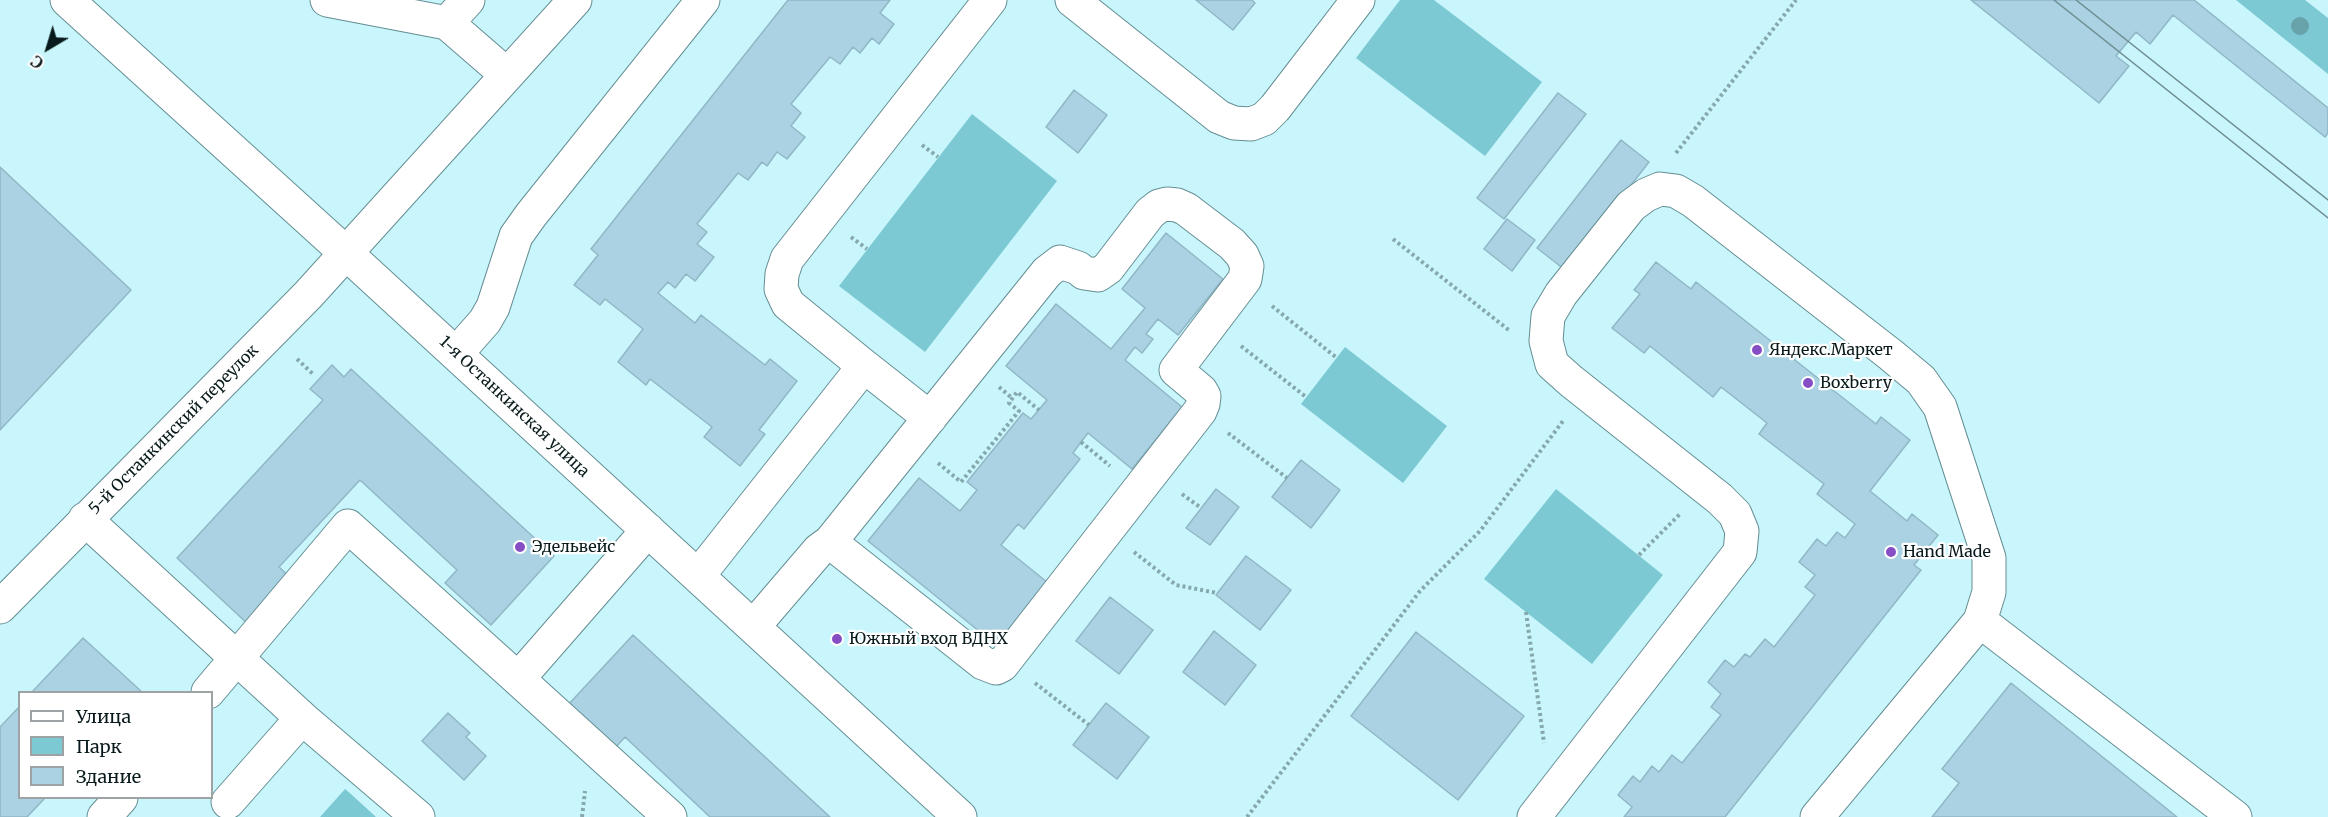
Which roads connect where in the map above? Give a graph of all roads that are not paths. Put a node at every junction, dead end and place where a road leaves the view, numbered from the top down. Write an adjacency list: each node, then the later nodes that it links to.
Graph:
1 (67, 0): 8 (street, 1-я Останкинская улица)
2 (327, 0): 9 (street)
3 (574, 0): 10 (street, 5-й Останкинский переулок)
4 (703, 0): 12 (street)
5 (990, 0): 13 (street)
6 (1072, 0): 7 (street)
7 (1358, 0)
8 (101, 11): 11 (street, 1-я Останкинская улица)
9 (458, 12): 10 (street)
10 (507, 75): 11 (street, 5-й Останкинский переулок)
11 (347, 254): 12 (street, 1-я Останкинская улица); 15 (street, 5-й Останкинский переулок)
12 (456, 354): 16 (street, 1-я Останкинская улица)
13 (864, 366): 14 (street); 18 (street)
14 (921, 430): 17 (street); 17 (street)
15 (85, 519): 19 (street, 5-й Останкинский переулок); 22 (street)
16 (648, 530): 18 (street, 1-я Останкинская улица); 23 (street)
17 (831, 542): 21 (street)
18 (698, 576): 21 (street, 1-я Останкинская улица)
19 (0, 607)
20 (1980, 621): 28 (street); 33 (street); 34 (street)
21 (753, 627): 32 (street, 1-я Останкинская улица)
22 (237, 658): 23 (street); 24 (street); 25 (street)
23 (518, 679): 31 (street)
24 (210, 691)
25 (302, 718): 27 (street); 30 (street)
26 (120, 799): 29 (street)
27 (228, 802)
28 (1542, 806)
29 (104, 817)
30 (418, 817)
31 (670, 817)
32 (960, 817)
33 (1817, 817)
34 (2235, 817)

